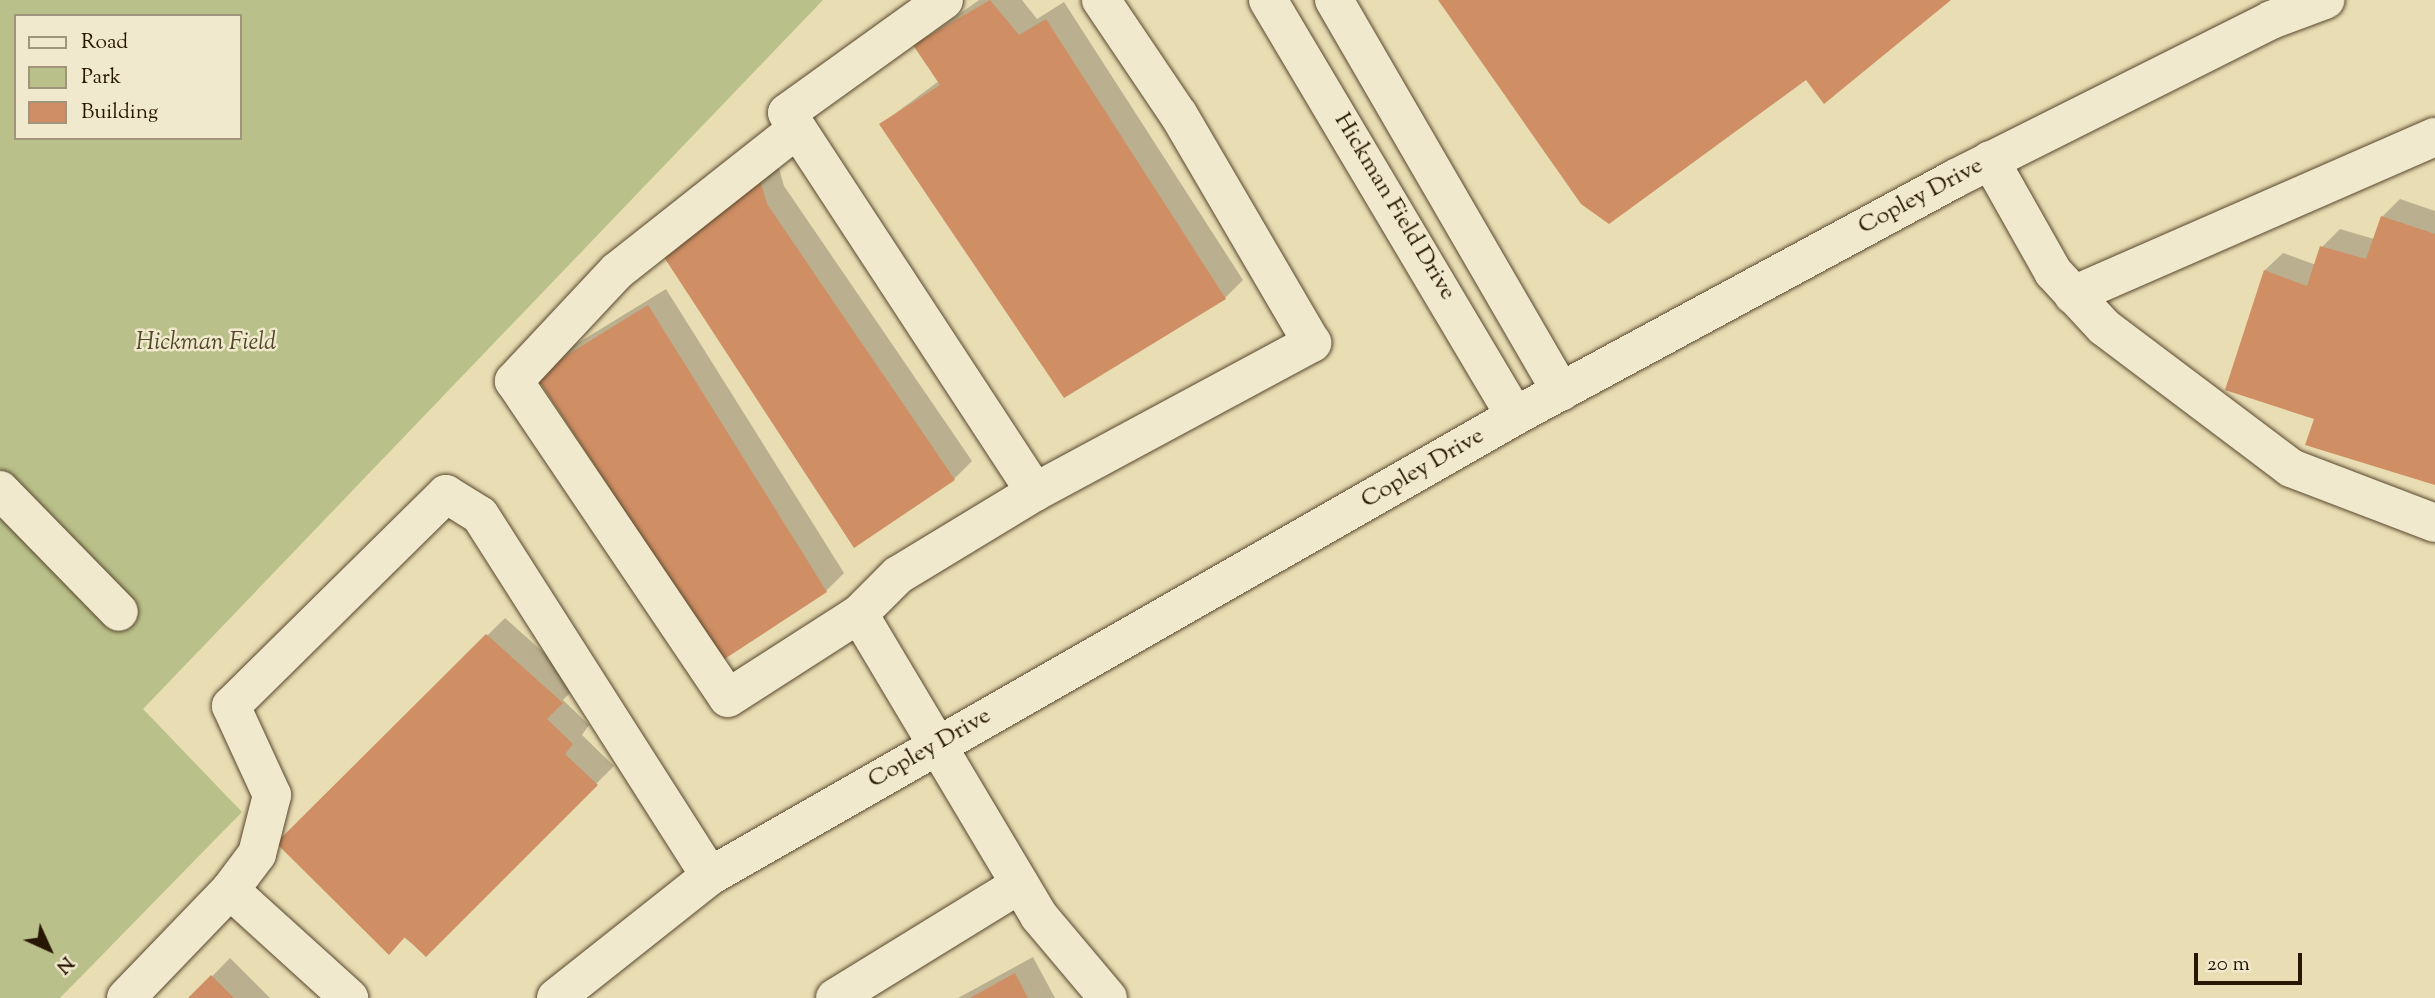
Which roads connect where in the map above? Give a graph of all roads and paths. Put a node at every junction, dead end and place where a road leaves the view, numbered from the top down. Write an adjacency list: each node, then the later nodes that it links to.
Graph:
1 (944, 0): 8 (street)
2 (1101, 0): 14 (street)
3 (1268, 0): 12 (street, Hickman Field Drive)
4 (1334, 0): 11 (street)
5 (2325, 0): 6 (street, Copley Drive)
6 (2279, 8): 9 (street, Copley Drive)
7 (2435, 137): 10 (street)
8 (782, 138): 14 (street); 17 (street)
9 (1990, 160): 10 (street); 11 (street, Copley Drive)
10 (2073, 295): 15 (street)
11 (1561, 391): 12 (street, Copley Drive)
12 (1515, 416): 18 (street, Copley Drive)
13 (0, 490): 16 (street)
14 (1035, 492): 17 (street)
15 (2435, 523)
16 (119, 612)
17 (859, 614): 18 (street)
18 (939, 743): 19 (street, Copley Drive); 20 (street)
19 (710, 876): 21 (street); 24 (street, Copley Drive)
20 (1020, 884): 25 (street); 26 (street)
21 (230, 890): 22 (street); 23 (street)
22 (126, 998)
23 (349, 998)
24 (556, 998)
25 (835, 998)
26 (1108, 998)

